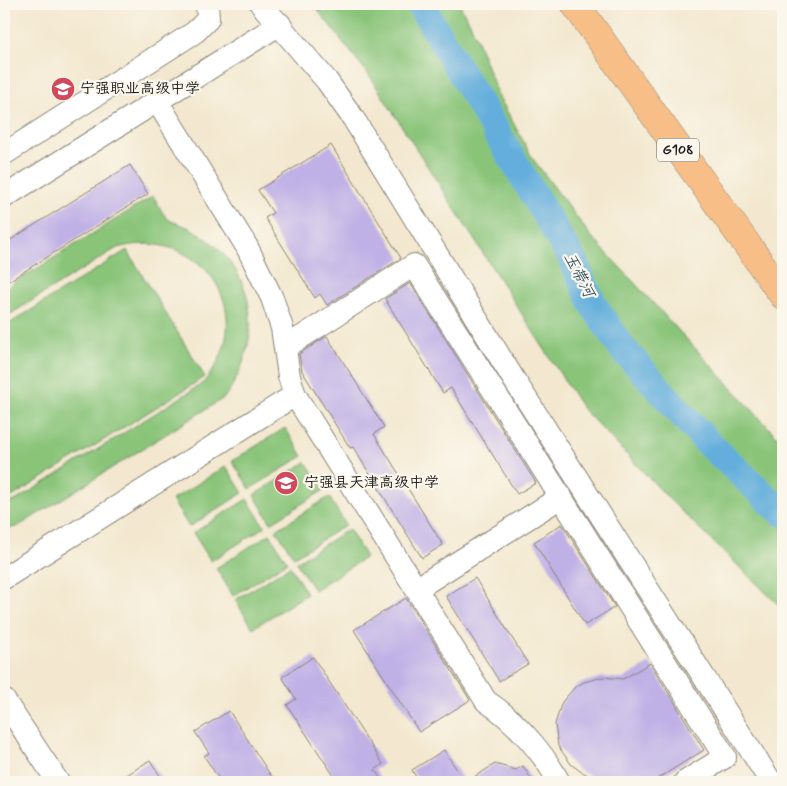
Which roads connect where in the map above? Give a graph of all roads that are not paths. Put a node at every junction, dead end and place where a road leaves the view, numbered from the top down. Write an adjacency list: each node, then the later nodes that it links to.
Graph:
1 (207, 4): 6 (street)
2 (261, 4): 4 (street)
3 (575, 4): 8 (highway, G108)
4 (280, 24): 5 (street); 18 (street)
5 (157, 101): 7 (street); 9 (street)
6 (4, 154)
7 (4, 197)
8 (783, 295)
9 (286, 347): 10 (street); 11 (street)
10 (295, 395): 12 (street); 13 (street)
11 (561, 497): 13 (street); 17 (street)
12 (4, 578)
13 (416, 589): 16 (street)
14 (4, 700): 15 (street)
15 (58, 782)
16 (559, 782)
17 (685, 782)
18 (771, 782)

